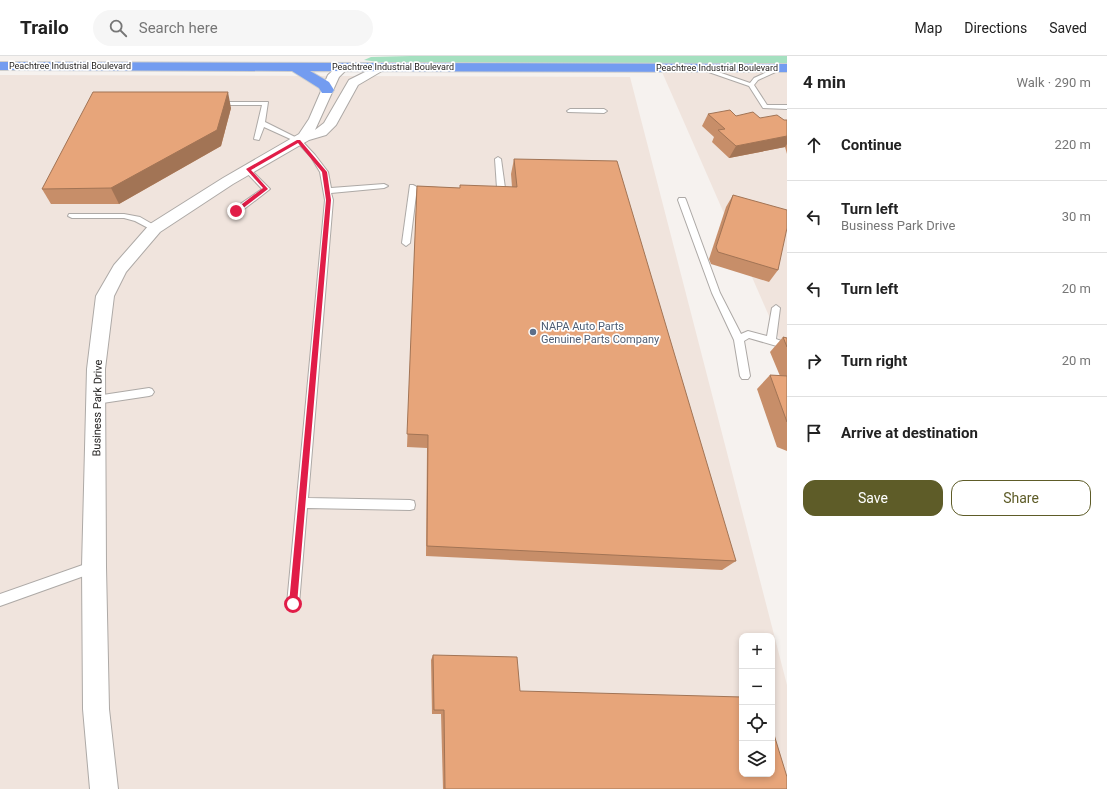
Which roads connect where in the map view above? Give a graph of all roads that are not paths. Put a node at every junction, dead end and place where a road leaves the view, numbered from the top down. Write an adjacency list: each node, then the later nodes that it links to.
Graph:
1 (398, 56): 2 (highway)
2 (343, 62): 3 (highway, Peachtree Industrial Boulevard); 5 (highway, Peachtree Industrial Boulevard); 9 (street)
3 (294, 66): 4 (highway, Peachtree Industrial Boulevard); 9 (highway)
4 (2, 67)
5 (381, 68): 6 (highway, Peachtree Industrial Boulevard); 16 (street, Business Park Drive)
6 (702, 68): 7 (highway, Peachtree Industrial Boulevard); 8 (lane)
7 (783, 68): 8 (lane)
8 (751, 85): 11 (lane)
9 (327, 90): 16 (street)
10 (210, 103): 14 (lane)
11 (787, 107)
12 (570, 111): 13 (lane)
13 (604, 111)
14 (262, 123): 15 (lane); 16 (lane)
15 (257, 139)
16 (302, 139): 18 (street, Business Park Drive); 22 (lane)
17 (498, 159): 21 (lane)
18 (248, 170): 24 (lane); 26 (street, Business Park Drive)
19 (384, 186): 22 (lane)
20 (413, 187): 27 (lane)
21 (501, 188)
22 (327, 191): 35 (lane)
23 (682, 200): 29 (lane)
24 (236, 211)
25 (72, 216): 26 (lane)
26 (155, 228): 34 (street, Business Park Drive)
27 (406, 243)
28 (776, 308): 30 (lane)
29 (739, 340): 30 (lane); 32 (lane)
30 (771, 341): 31 (lane)
31 (787, 346)
32 (744, 376)
33 (149, 392): 34 (lane)
34 (96, 400): 37 (street, Business Park Drive)
35 (301, 503): 36 (lane); 39 (lane)
36 (410, 504)
37 (94, 567): 38 (lane); 40 (street, Business Park Drive)
38 (0, 600)
39 (293, 604)
40 (104, 789)

